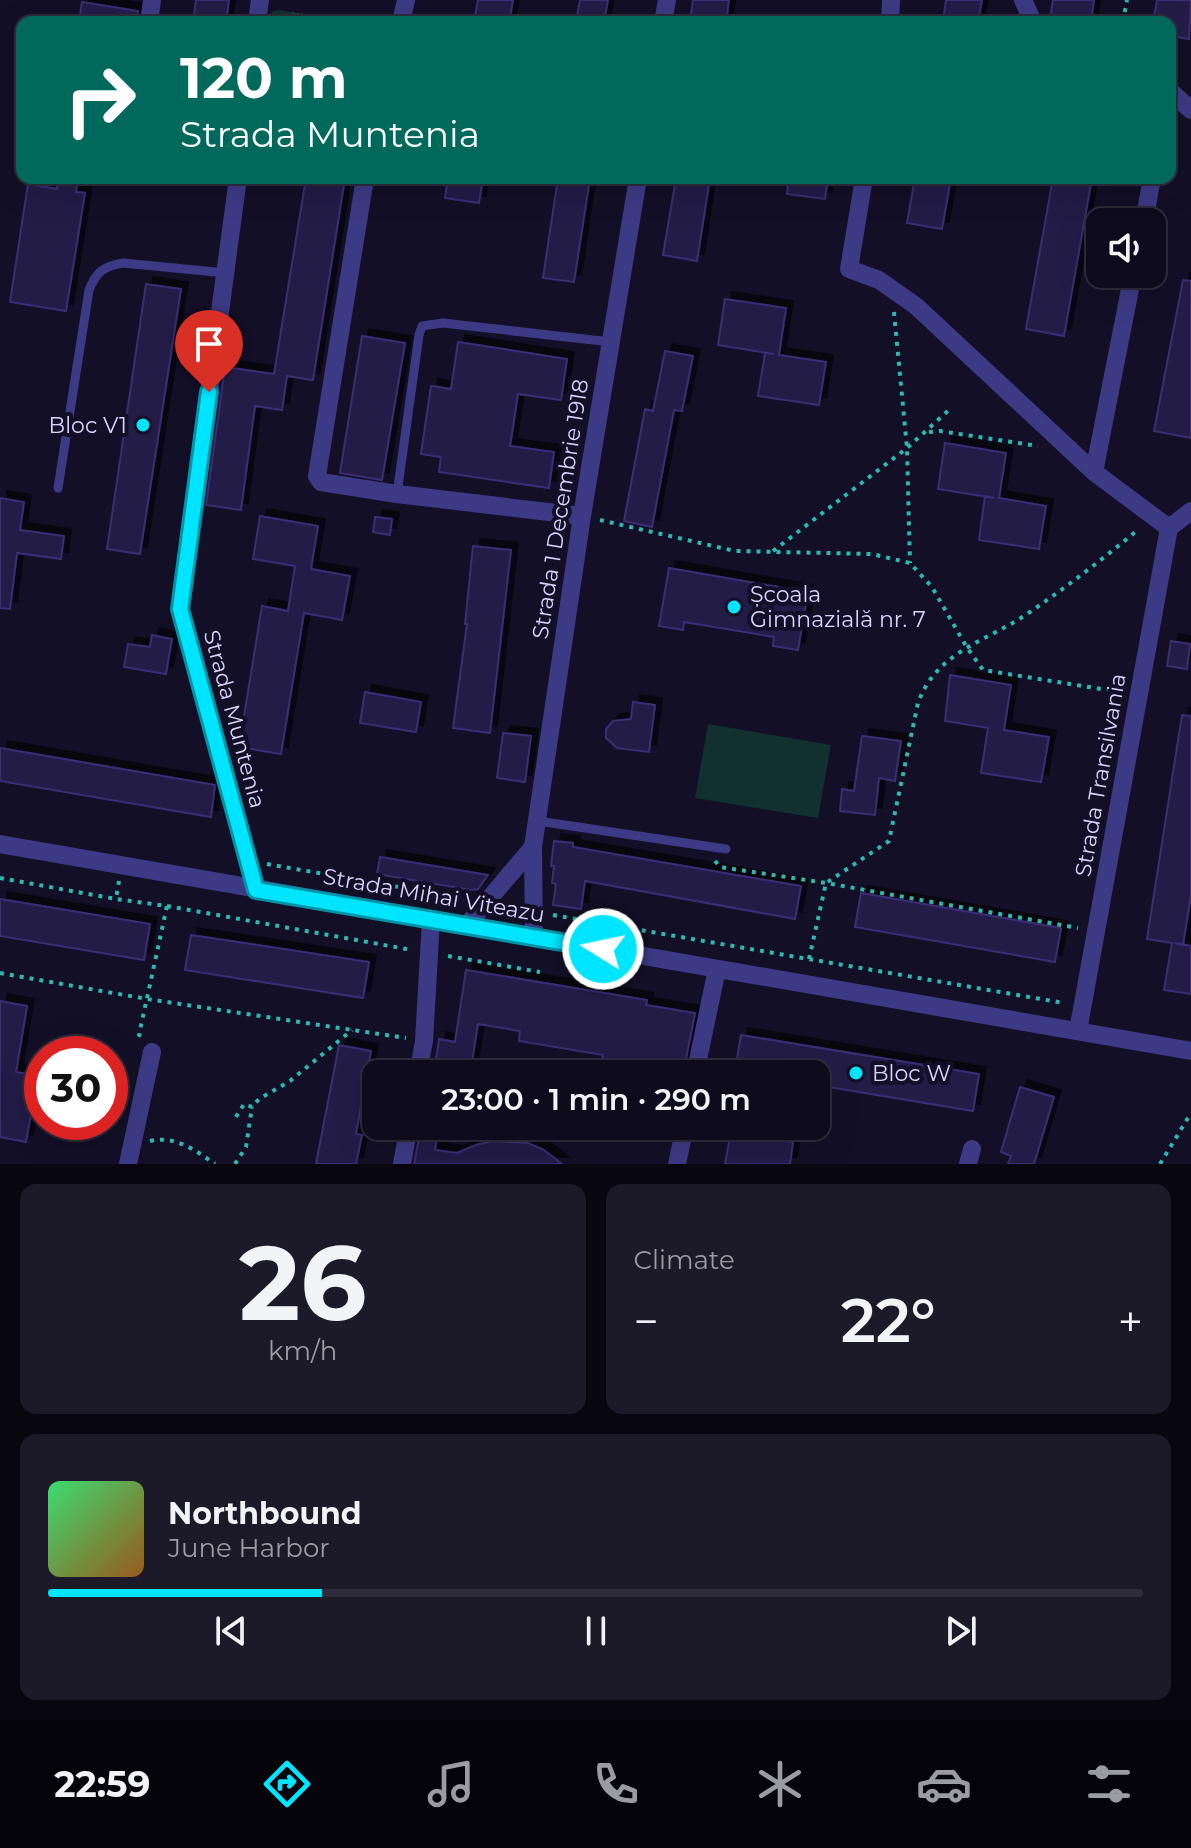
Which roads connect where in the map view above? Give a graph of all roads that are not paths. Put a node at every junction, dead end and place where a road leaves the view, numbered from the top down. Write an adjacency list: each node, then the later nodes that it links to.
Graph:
1 (1176, 96): 2 (street)
2 (1191, 110)
3 (237, 184): 9 (street, Strada Muntenia)
4 (364, 184): 14 (street)
5 (637, 184): 11 (street, Strada 1 Decembrie 1918)
6 (863, 184): 12 (street)
7 (1151, 184): 8 (street)
8 (1147, 208)
9 (226, 273): 13 (lane); 22 (street, Strada Muntenia)
10 (1130, 288): 12 (street)
11 (611, 342): 14 (lane); 16 (street, Strada 1 Decembrie 1918)
12 (1094, 472): 17 (street)
13 (58, 488)
14 (397, 494): 16 (street)
15 (1191, 511): 17 (street)
16 (582, 516): 18 (street, Strada 1 Decembrie 1918)
17 (1161, 522): 27 (street, Strada Transilvania)
18 (538, 821): 20 (street, Strada 1 Decembrie 1918); 21 (lane)
19 (0, 844): 22 (street, Strada Mihai Viteazu)
20 (533, 847): 24 (street); 25 (street, Strada 1 Decembrie 1918)
21 (720, 848)
22 (256, 890): 23 (street, Strada Mihai Viteazu)
23 (431, 920): 24 (street, Strada Mihai Viteazu); 30 (street)
24 (467, 925): 25 (street, Strada Mihai Viteazu)
25 (534, 937): 26 (street, Strada Mihai Viteazu)
26 (717, 969): 27 (street, Strada Mihai Viteazu); 31 (street)
27 (1078, 1031): 29 (street, Strada Mihai Viteazu)
28 (150, 1044): 34 (street)
29 (1191, 1051)
30 (421, 1060)
31 (698, 1060)
32 (406, 1140): 35 (street)
33 (682, 1140): 36 (street)
34 (128, 1164)
35 (402, 1164)
36 (677, 1164)

